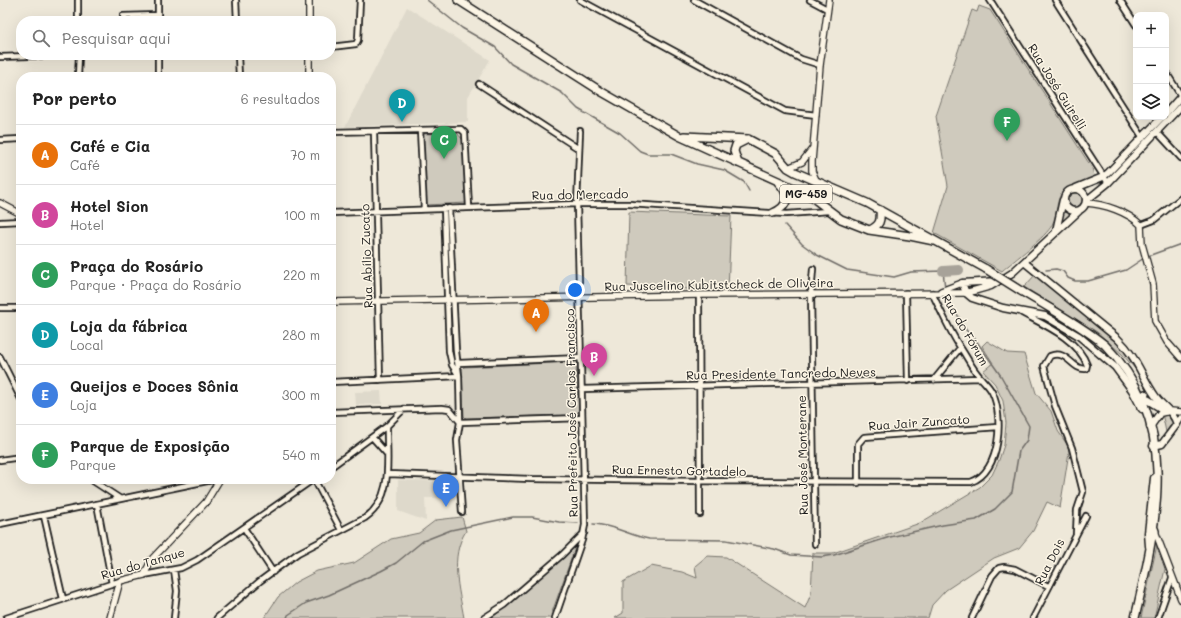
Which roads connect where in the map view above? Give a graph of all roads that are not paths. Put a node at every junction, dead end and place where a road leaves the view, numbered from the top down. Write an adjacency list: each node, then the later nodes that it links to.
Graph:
1 (78, 0): 16 (street)
2 (158, 0): 15 (street)
3 (236, 0): 18 (street)
4 (309, 0): 19 (street)
5 (360, 0): 21 (street)
6 (458, 0): 45 (main road, MG-459)
7 (580, 0): 38 (street)
8 (694, 0): 28 (street)
9 (810, 0): 14 (street)
10 (829, 0): 14 (street)
11 (990, 0): 55 (street, Rua José Guirelli)
12 (1055, 0): 49 (street)
13 (1120, 0): 20 (street)
14 (827, 9): 28 (street)
15 (158, 15): 17 (street)
16 (78, 16)
17 (123, 16)
18 (237, 16)
19 (309, 16)
20 (1133, 20)
21 (336, 47)
22 (16, 56): 23 (street)
23 (0, 57)
24 (79, 60): 29 (street)
25 (158, 60): 30 (street)
26 (238, 60): 31 (street)
27 (309, 60): 32 (street)
28 (820, 65): 38 (street)
29 (78, 72)
30 (158, 72)
31 (238, 72)
32 (309, 72)
33 (1169, 77): 35 (street)
34 (479, 84): 51 (street)
35 (1181, 96): 37 (main road)
36 (1181, 106): 44 (main road)
37 (1169, 110)
38 (816, 115): 50 (street)
39 (1160, 120): 49 (main road)
40 (420, 130): 43 (street); 65 (street); 67 (street)
41 (580, 131): 51 (street, Rua Prefeito José Carlos Francisco)
42 (336, 132): 43 (street)
43 (374, 132): 71 (street, Rua Abílio Zucato)
44 (1157, 132): 49 (main road); 52 (street)
45 (679, 136): 46 (main road, MG-459); 53 (main road, MG-459)
46 (748, 139): 53 (main road); 54 (main road, MG-459)
47 (0, 140): 48 (street)
48 (16, 140)
49 (1144, 140): 55 (main road); 58 (main road)
50 (813, 148): 54 (street); 56 (street)
51 (579, 149): 64 (street, Rua Prefeito José Carlos Francisco)
52 (1181, 158)
53 (738, 163): 57 (main road, MG-459)
54 (788, 168): 56 (main road, MG-459)
55 (1103, 177): 58 (street, Rua José Guirelli); 59 (main road)
56 (816, 180): 69 (main road, MG-459)
57 (776, 181): 68 (main road, MG-459); 74 (main road)
58 (1108, 183): 62 (main road)
59 (1076, 188): 60 (main road); 62 (main road)
60 (1064, 198): 72 (main road); 79 (main road)
61 (1181, 198): 77 (street)
62 (1086, 202): 72 (main road); 77 (street)
63 (0, 203): 70 (street)
64 (577, 204): 65 (street, Rua do Mercado); 74 (street, Rua do Mercado); 93 (street, Rua Prefeito José Carlos Francisco)
65 (469, 207): 66 (street, Rua do Mercado)
66 (447, 208): 67 (street, Rua do Mercado); 94 (street)
67 (424, 209): 71 (street, Rua do Mercado)
68 (828, 210): 74 (street, Rua do Mercado); 78 (main road, MG-459)
69 (880, 210): 78 (main road); 80 (main road, MG-459)
70 (16, 211)
71 (376, 211): 73 (street, Rua do Mercado); 95 (street, Rua Abílio Zucato)
72 (1079, 211): 79 (main road)
73 (336, 213)
74 (773, 213)
75 (16, 221): 76 (street)
76 (0, 222)
77 (1141, 225): 103 (street)
78 (869, 230): 80 (main road, MG-459)
79 (1056, 231): 81 (main road)
80 (934, 241): 115 (main road, MG-459, bridge)
81 (1024, 262): 84 (main road); 118 (main road)
82 (813, 269): 91 (street, Rua José Monterane)
83 (974, 281): 84 (main road); 85 (main road); 86 (main road)
84 (999, 281): 86 (main road)
85 (962, 283): 87 (street, Rua Juscelino Kubitstcheck de Oliveira); 90 (main road)
86 (976, 290): 90 (main road)
87 (939, 292): 89 (street, Rua Juscelino Kubitstcheck de Oliveira); 90 (street, Rua Juscelino Kubitstcheck de Oliveira)
88 (906, 293): 89 (street, Rua Juscelino Kubitstcheck de Oliveira); 91 (street, Rua Juscelino Kubitstcheck de Oliveira); 109 (street)
89 (932, 293): 100 (street, Rua do Fórum)
90 (966, 293): 99 (main road)
91 (811, 294): 92 (street, Rua Juscelino Kubitstcheck de Oliveira); 111 (street, Rua José Monterane)
92 (698, 295): 93 (street, Rua Juscelino Kubitstcheck de Oliveira); 112 (street)
93 (579, 298): 94 (street, Rua Juscelino Kubitstcheck de Oliveira); 102 (street, Rua Prefeito José Carlos Francisco)
94 (450, 299): 95 (street, Rua Juscelino Kubitstcheck de Oliveira); 104 (street); 105 (street)
95 (378, 301): 96 (street, Rua Juscelino Kubitstcheck de Oliveira); 107 (street, Rua Abílio Zucato)
96 (336, 302)
97 (0, 308): 98 (street)
98 (16, 308)
99 (1018, 312): 116 (main road); 160 (street)
100 (960, 348): 106 (street, Rua do Fórum); 108 (street)
101 (0, 358): 113 (street)
102 (581, 358): 104 (street); 114 (street, Rua Prefeito José Carlos Francisco)
103 (1181, 358)
104 (458, 363): 105 (street)
105 (459, 376): 107 (street); 124 (street)
106 (980, 378): 108 (street, Rua Presidente Tancredo Neves); 127 (street, Rua do Fórum)
107 (380, 380): 110 (street)
108 (934, 380): 109 (street, Rua Presidente Tancredo Neves)
109 (908, 381): 111 (street, Rua Presidente Tancredo Neves)
110 (336, 382)
111 (812, 384): 112 (street, Rua Presidente Tancredo Neves); 142 (street, Rua José Monterane)
112 (700, 386): 114 (street, Rua Presidente Tancredo Neves); 139 (street)
113 (16, 389)
114 (582, 389): 121 (street, Rua Prefeito José Carlos Francisco)
115 (1147, 397): 116 (main road); 118 (main road); 122 (main road, MG-459)
116 (1141, 407): 128 (main road)
117 (404, 409): 119 (street); 124 (street); 126 (street)
118 (1169, 411): 120 (street); 122 (main road); 125 (main road)
119 (336, 412)
120 (1181, 412)
121 (582, 418): 124 (street); 138 (street, Rua Prefeito José Carlos Francisco)
122 (1156, 418): 128 (main road); 131 (main road, MG-459)
123 (1181, 418): 125 (street)
124 (460, 422): 137 (street)
125 (1177, 424): 131 (main road)
126 (387, 426): 129 (street); 132 (street)
127 (998, 427): 140 (street, Rua Jair Zuncato); 141 (street, Rua do Fórum)
128 (1150, 427): 130 (main road)
129 (372, 437): 132 (street); 135 (street)
130 (1153, 446): 131 (main road); 154 (main road)
131 (1164, 448): 158 (main road, MG-459)
132 (387, 454): 136 (street)
133 (16, 458): 134 (street)
134 (0, 460)
135 (336, 463)
136 (388, 474): 137 (street, Rua Ernesto Gortadelo); 157 (street)
137 (459, 476): 138 (street, Rua Ernesto Gortadelo); 150 (street)
138 (584, 480): 139 (street, Rua Ernesto Gortadelo); 159 (street, Rua Prefeito José Carlos Francisco)
139 (701, 481): 142 (street, Rua Ernesto Gortadelo); 151 (street)
140 (858, 482): 141 (street, Rua Ernesto Gortadelo); 142 (street, Rua Ernesto Gortadelo)
141 (971, 482)
142 (814, 483): 161 (street, Rua José Monterane)
143 (98, 484): 148 (street)
144 (191, 484): 148 (street)
145 (217, 484): 165 (street)
146 (307, 484): 156 (street, Rua do Tanque)
147 (317, 484): 157 (street)
148 (119, 498): 149 (street)
149 (97, 504): 152 (street); 168 (street)
150 (462, 512)
151 (700, 514)
152 (44, 516): 155 (street); 170 (street)
153 (1086, 516): 160 (street, Rua Dois)
154 (1150, 518): 158 (main road); 162 (main road)
155 (0, 525)
156 (244, 528): 163 (street, Rua do Tanque); 164 (street)
157 (341, 530): 164 (street)
158 (1155, 531): 162 (main road, MG-459); 166 (street)
159 (584, 532): 176 (street); 177 (street, Rua Prefeito José Carlos Francisco)
160 (1076, 534): 169 (street, Rua Dois)
161 (815, 544)
162 (1150, 553): 180 (main road, MG-459)
163 (174, 570): 165 (street, Rua do Tanque); 174 (street)
164 (273, 572): 175 (street)
165 (144, 575): 167 (street, Rua do Tanque)
166 (1172, 578): 171 (street); 181 (street)
167 (120, 582): 168 (street, Rua do Tanque); 173 (street)
168 (112, 584): 170 (street, Rua do Tanque)
169 (1048, 586): 178 (street); 179 (street, Rua Dois)
170 (64, 599): 172 (street, Rua do Tanque)
171 (1181, 599)
172 (6, 618)
173 (110, 618)
174 (174, 618)
175 (216, 618)
176 (484, 618)
177 (555, 618)
178 (972, 618)
179 (1033, 618)
180 (1135, 618)
181 (1158, 618)

